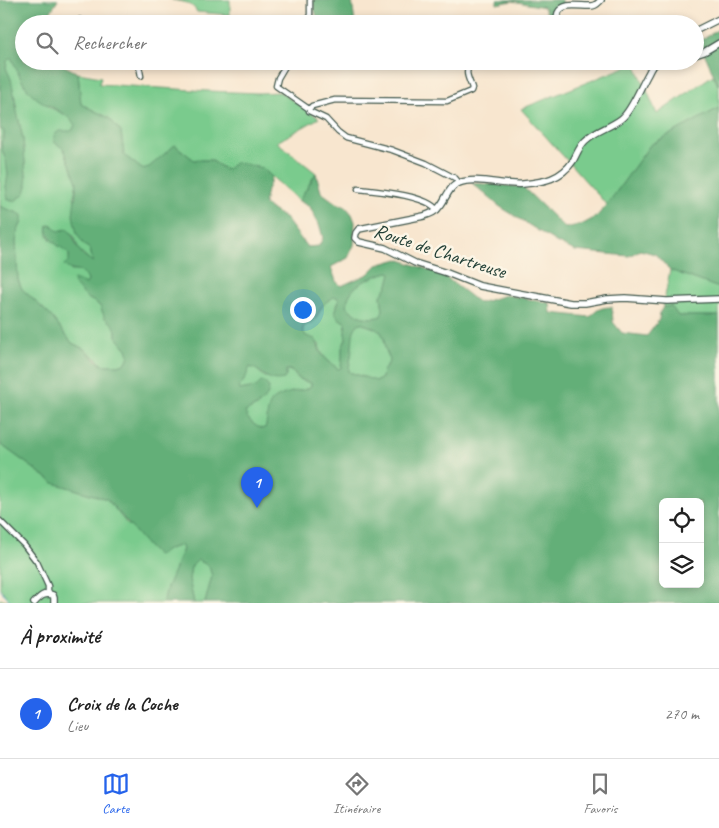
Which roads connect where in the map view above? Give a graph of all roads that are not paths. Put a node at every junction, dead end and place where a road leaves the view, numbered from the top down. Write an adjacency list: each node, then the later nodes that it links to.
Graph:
1 (310, 0): 3 (street)
2 (601, 0): 4 (street)
3 (310, 15)
4 (557, 15)
5 (719, 19): 6 (street)
6 (704, 26)
7 (719, 43): 8 (street)
8 (704, 52)
9 (140, 70): 13 (street)
10 (283, 70): 14 (street)
11 (467, 70): 14 (street)
12 (650, 70): 15 (street)
13 (141, 76)
14 (309, 109): 15 (street)
15 (459, 182): 17 (street, Route de Chartreuse)
16 (358, 189): 17 (street)
17 (437, 210): 18 (street, Route de Chartreuse)
18 (719, 299)
19 (0, 521): 20 (street)
20 (45, 594): 21 (street); 22 (street)
21 (34, 603)
22 (54, 603)

